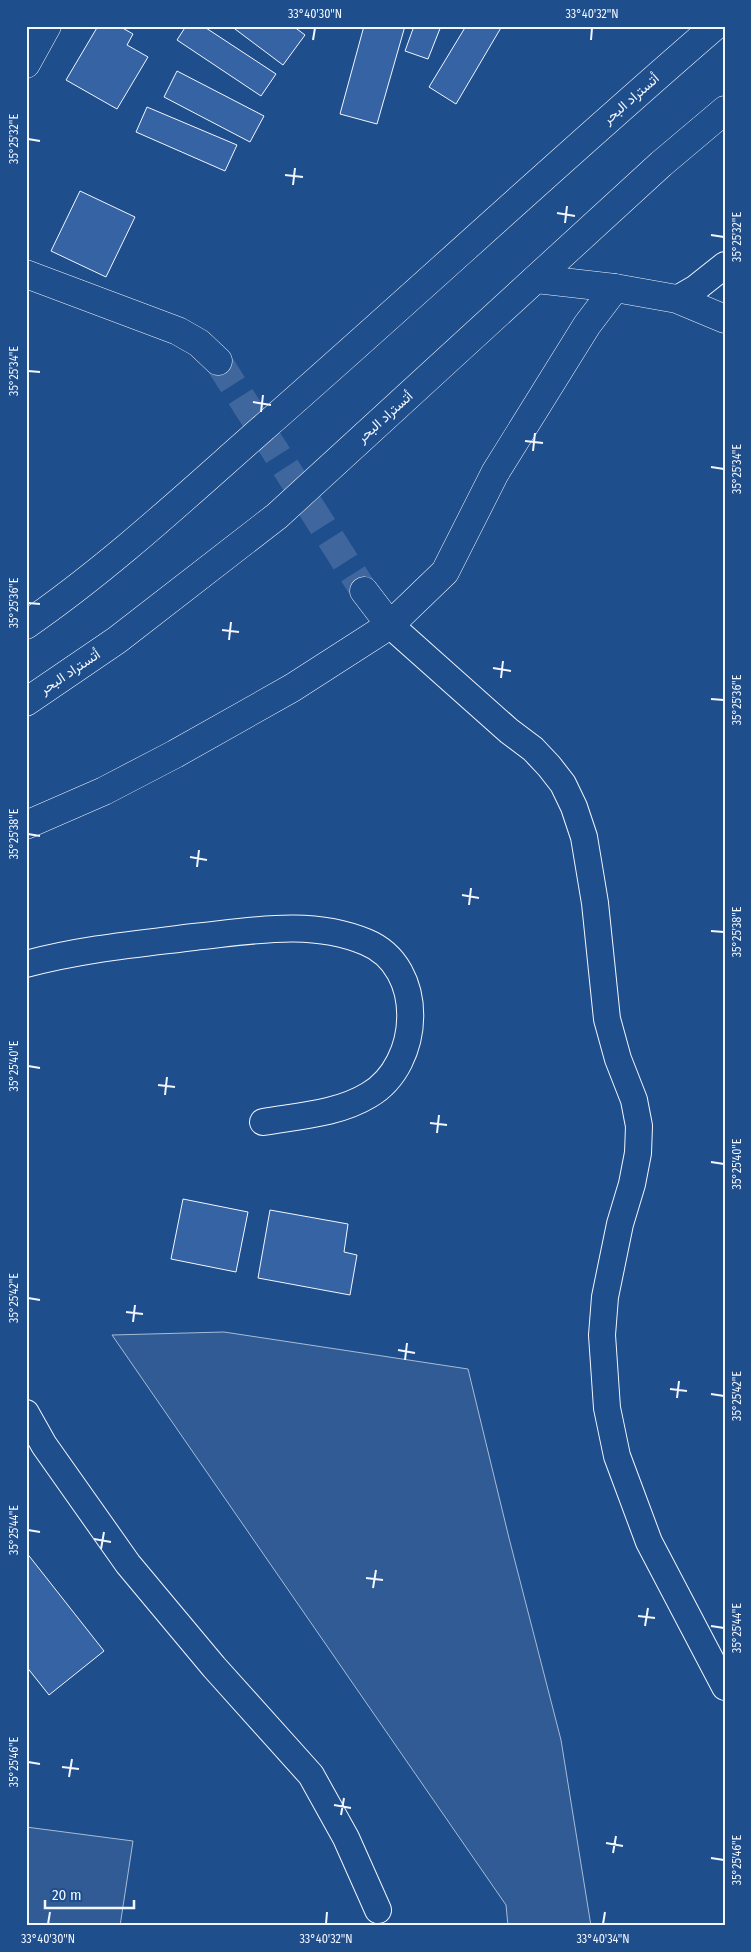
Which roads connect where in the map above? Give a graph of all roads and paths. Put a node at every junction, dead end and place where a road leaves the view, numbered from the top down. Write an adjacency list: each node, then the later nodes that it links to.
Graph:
1 (48, 26): 3 (main road)
2 (715, 26): 13 (main road, أتستراد البحر)
3 (26, 64)
4 (725, 110): 7 (main road, أتستراد البحر)
5 (725, 266): 9 (street)
6 (26, 274): 11 (main road)
7 (536, 279): 8 (main road); 15 (main road, أتستراد البحر)
8 (615, 288): 9 (main road); 14 (main road)
9 (677, 299): 10 (main road)
10 (725, 319)
11 (218, 362)
12 (364, 591): 14 (main road)
13 (26, 625)
14 (390, 625): 16 (main road); 20 (street)
15 (26, 702)
16 (26, 825)
17 (26, 964): 18 (street)
18 (263, 1122)
19 (26, 1413): 21 (street)
20 (725, 1687)
21 (378, 1910)

